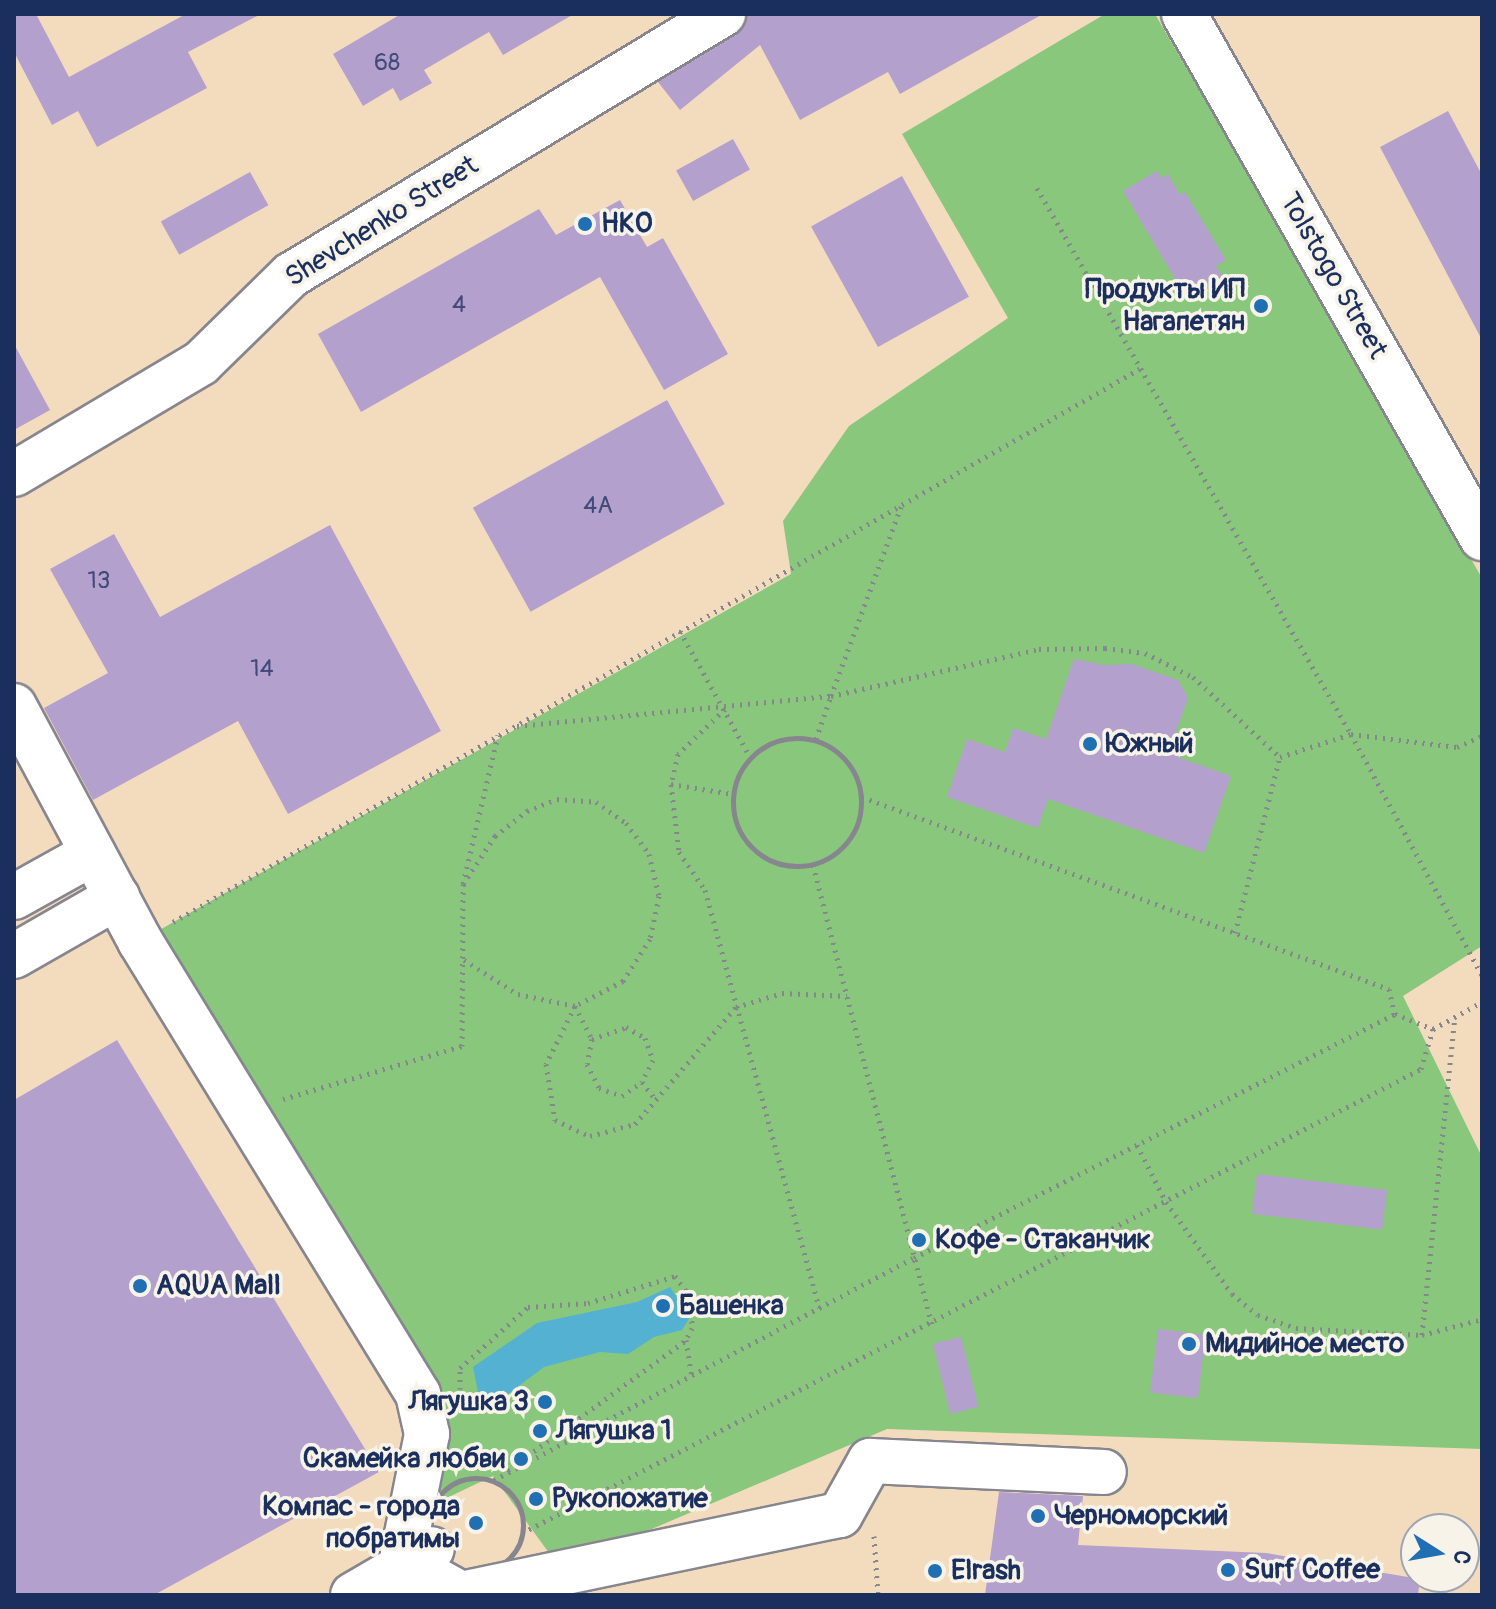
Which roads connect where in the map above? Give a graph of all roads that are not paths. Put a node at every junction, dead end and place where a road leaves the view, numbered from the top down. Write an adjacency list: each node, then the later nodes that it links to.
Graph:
1 (723, 14): 3 (street, Shevchenko Street)
2 (1184, 14): 4 (street, Tolstogo Street)
3 (31, 464)
4 (1482, 538)
5 (14, 706): 6 (street)
6 (93, 853): 7 (street); 8 (street)
7 (14, 897)
8 (117, 897): 9 (street); 11 (street)
9 (14, 956)
10 (1104, 1472): 11 (street)
11 (422, 1569): 12 (street)
12 (353, 1595)

